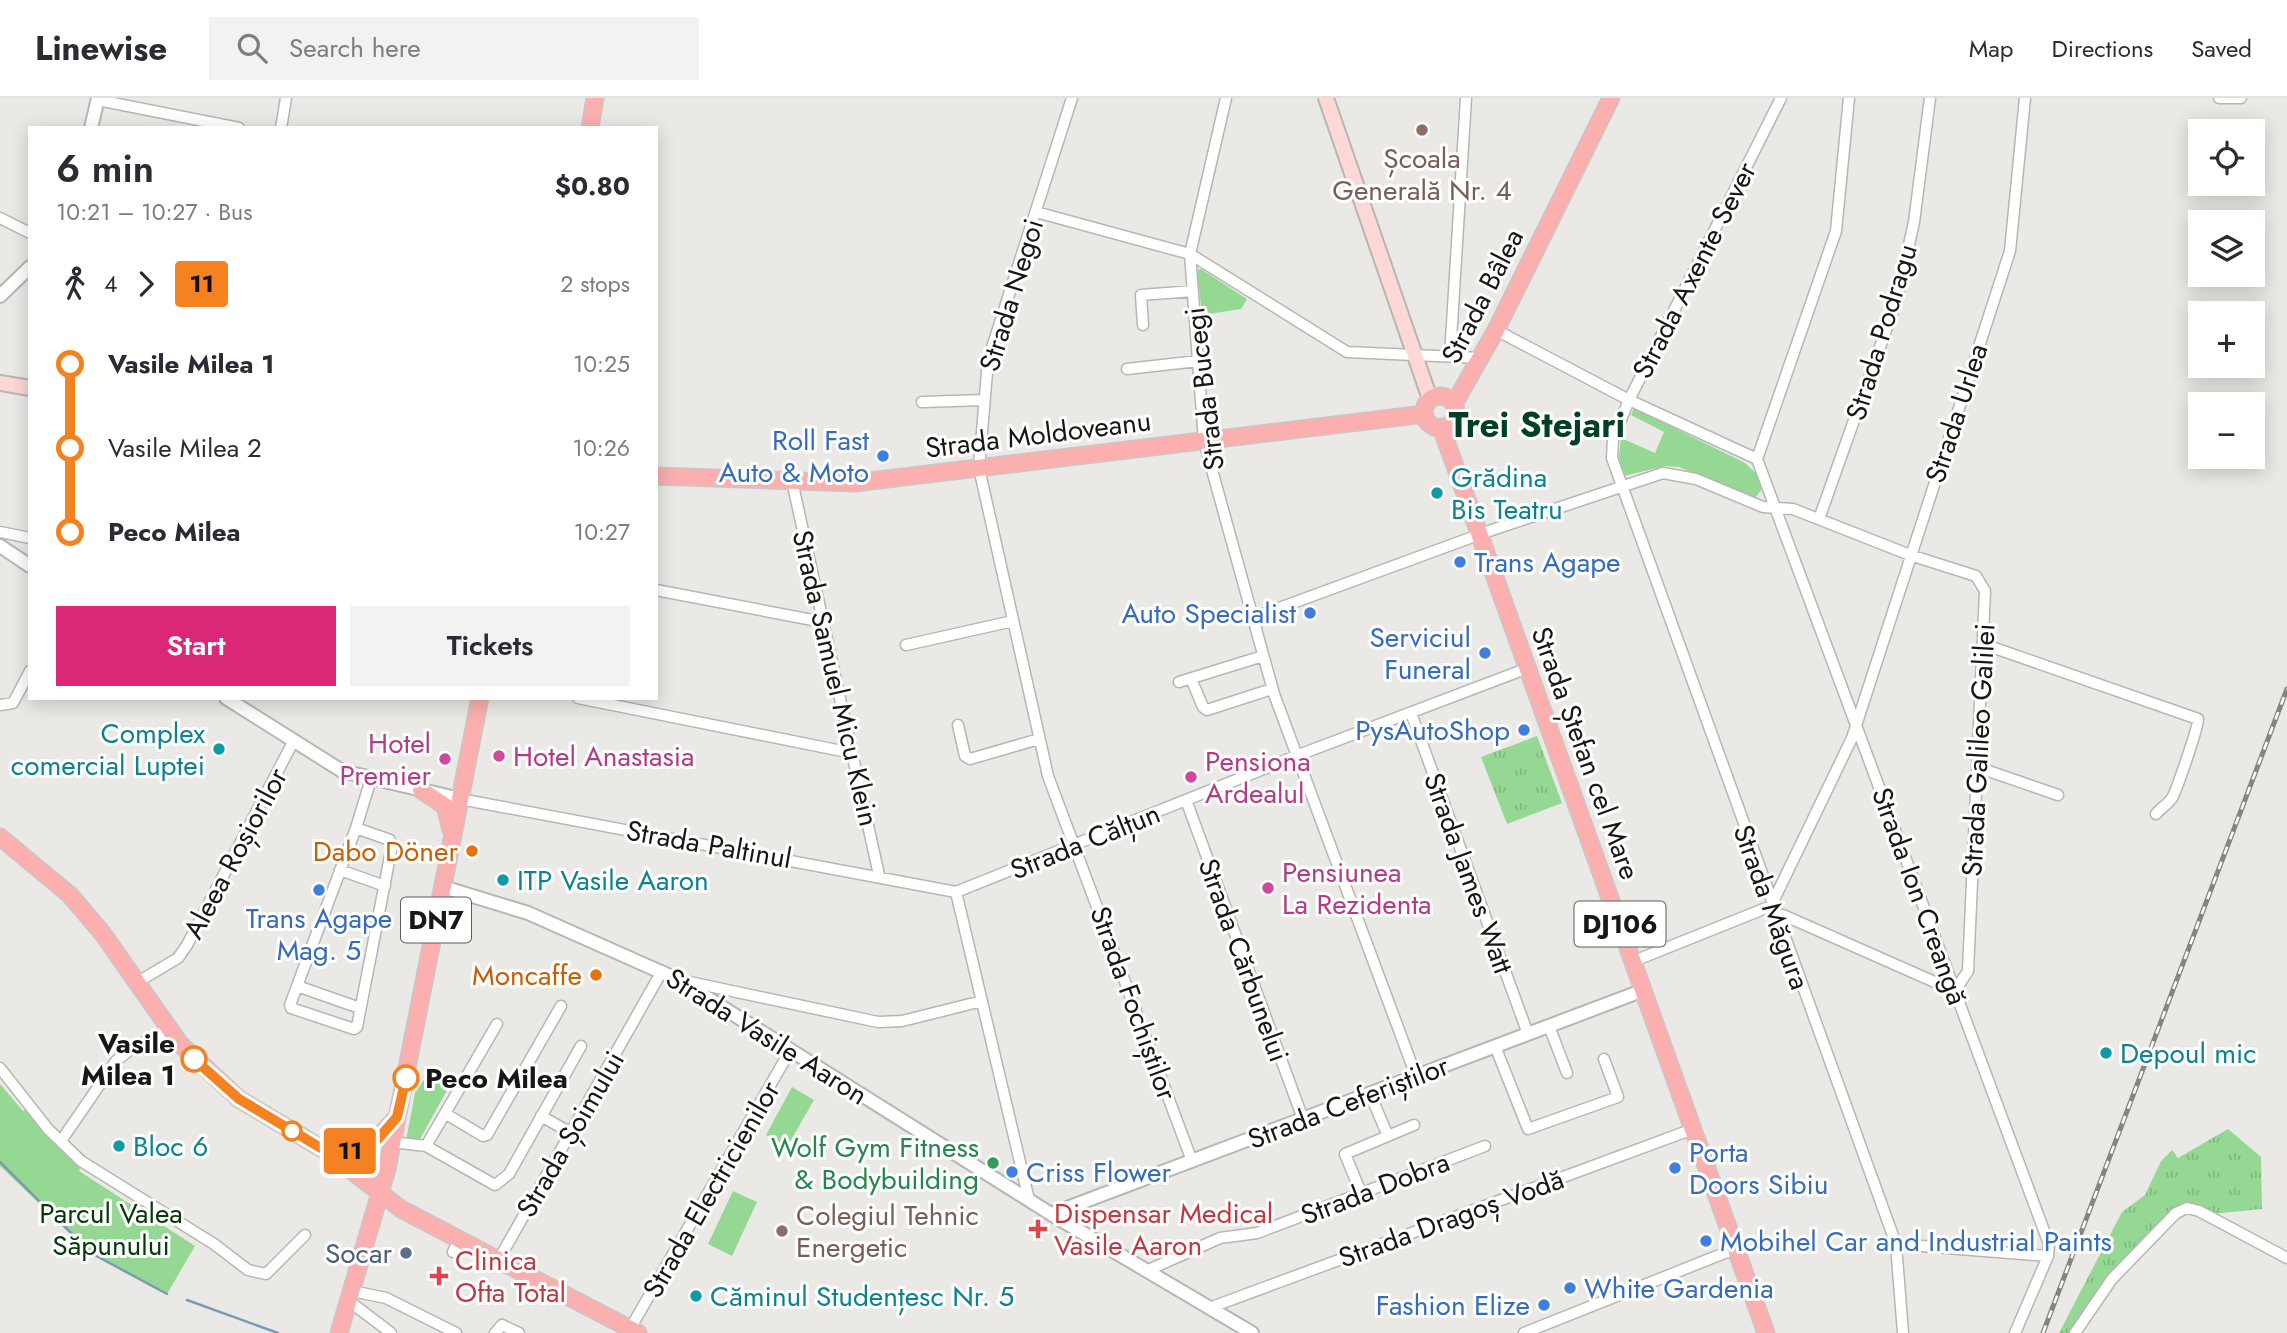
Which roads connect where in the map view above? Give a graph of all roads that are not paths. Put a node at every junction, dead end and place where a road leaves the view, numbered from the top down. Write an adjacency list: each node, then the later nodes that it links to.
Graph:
1 (286, 98): 17 (street)
2 (595, 98): 18 (main road)
3 (1072, 98): 19 (street, Strada Negoi)
4 (1226, 98): 22 (street, Strada Bucegi)
5 (1325, 98): 28 (main road)
6 (1466, 98): 29 (street)
7 (1611, 98): 27 (main road, Strada Bâlea)
8 (1781, 98): 36 (street, Strada Axente Sever)
9 (1849, 98): 42 (street)
10 (1930, 98): 48 (street, Strada Podragu)
11 (2025, 98): 53 (street, Strada Urlea)
12 (2219, 98): 13 (street)
13 (2241, 98)
14 (98, 99): 15 (street); 16 (street)
15 (91, 126)
16 (229, 126)
17 (281, 126)
18 (590, 126)
19 (1036, 212): 22 (street); 35 (street, Strada Negoi)
20 (0, 218): 21 (street)
21 (28, 232)
22 (1190, 254): 24 (street, Strada Bucegi); 28 (street)
23 (28, 269): 25 (street)
24 (1193, 291): 26 (street); 31 (street, Strada Bucegi)
25 (0, 296)
26 (1143, 325)
27 (1496, 330): 30 (main road, Strada Bâlea); 36 (street)
28 (1414, 355): 29 (street); 39 (main road)
29 (1450, 356): 30 (street)
30 (1482, 358): 38 (main road, Strada Bâlea)
31 (1198, 360): 32 (street); 41 (street, Strada Bucegi)
32 (1127, 369)
33 (0, 383): 34 (main road)
34 (28, 388)
35 (984, 400): 37 (street); 43 (street, Strada Negoi)
36 (1629, 400): 42 (street); 46 (street, Strada Axente Sever)
37 (922, 401)
38 (1454, 404): 39 (main road); 40 (main road)
39 (1427, 406): 40 (main road); 41 (main road, Strada Moldoveanu)
40 (1441, 428): 50 (main road, Strada Ștefan cel Mare / DJ106)
41 (1205, 441): 43 (main road, Strada Moldoveanu); 56 (street, Strada Bucegi)
42 (1757, 459): 47 (street, Strada Ion Creangă)
43 (979, 468): 45 (main road, Strada Moldoveanu); 57 (street, Strada Negoi)
44 (658, 476): 45 (main road, Strada Moldoveanu)
45 (792, 481): 58 (street, Strada Samuel Micu Klein)
46 (1620, 486): 47 (street); 50 (street); 94 (street, Strada Măgura)
47 (1777, 508): 48 (street); 72 (street, Strada Ion Creangă)
48 (1819, 519): 53 (street)
49 (0, 532): 51 (street)
50 (1479, 535): 56 (street); 62 (main road, Strada Ștefan cel Mare / DJ106)
51 (28, 538)
52 (0, 546): 54 (street)
53 (1910, 555): 59 (street, Strada Galileo Galilei); 72 (street, Strada Urlea)
54 (28, 565)
55 (658, 590): 58 (street)
56 (1252, 618): 61 (street, Strada Bucegi)
57 (1013, 621): 60 (street); 74 (street, Strada Negoi)
58 (823, 622): 76 (street, Strada Samuel Micu Klein)
59 (1983, 644): 78 (street, Strada Galileo Galilei); 84 (street)
60 (906, 645)
61 (1263, 656): 65 (street); 66 (street, Strada Bucegi)
62 (1528, 668): 71 (street, Strada Călțun); 95 (main road, Strada Ștefan cel Mare / DJ106)
63 (28, 675): 70 (street)
64 (1192, 681): 66 (street)
65 (1179, 682)
66 (1272, 689): 77 (street, Strada Bucegi)
67 (229, 700): 75 (street)
68 (480, 700): 82 (main road, DN7)
69 (588, 700): 76 (street)
70 (0, 705)
71 (1411, 713): 77 (street, Strada Călțun); 108 (street, Strada James Watt)
72 (1856, 722): 94 (street, Strada Urlea); 101 (street, Strada Ion Creangă)
73 (958, 725): 74 (street)
74 (1039, 739): 88 (street, Strada Negoi)
75 (293, 742): 79 (street); 98 (street, Aleea Roșiorilor)
76 (852, 753): 90 (street, Strada Samuel Micu Klein)
77 (1296, 756): 83 (street, Strada Călțun); 115 (street, Strada Bucegi)
78 (1977, 767): 81 (street); 101 (street, Strada Galileo Galilei)
79 (371, 779): 80 (street); 85 (street)
80 (421, 790): 82 (street); 87 (main road)
81 (2058, 795)
82 (460, 799): 87 (main road, DN7); 90 (street, Strada Paltinul)
83 (1186, 800): 88 (street, Strada Călțun); 120 (street, Strada Cărbunelui)
84 (2156, 814)
85 (356, 828): 89 (street); 91 (street)
86 (0, 837): 98 (main road)
87 (451, 842): 92 (main road, DN7)
88 (1075, 845): 93 (street, Strada Călțun); 130 (street, Strada Fochiștilor)
89 (340, 870): 91 (street); 99 (street)
90 (879, 875): 93 (street, Strada Paltinul)
91 (385, 886): 104 (street)
92 (443, 887): 96 (street, Strada Vasile Aaron); 119 (main road, DN7)
93 (956, 892): 102 (street)
94 (1773, 911): 95 (street); 101 (street); 136 (street, Strada Măgura)
95 (1634, 961): 100 (main road, Strada Ștefan cel Mare / DJ106)
96 (662, 971): 97 (street, Strada Vasile Aaron); 123 (street, Strada Șoimului)
97 (679, 980): 102 (street); 111 (street, Strada Vasile Aaron)
98 (136, 983): 107 (main road)
99 (297, 986): 104 (street); 104 (street)
100 (1644, 990): 106 (street, Strada Ceferiștilor); 122 (main road, Strada Ștefan cel Mare / DJ106)
101 (1955, 991): 138 (street, Strada Ion Creangă)
102 (982, 1001): 133 (street)
103 (561, 1006): 117 (street)
104 (360, 1008)
105 (496, 1024): 117 (street)
106 (1549, 1026): 108 (street, Strada Ceferiștilor); 114 (street)
107 (168, 1030): 125 (street); 129 (main road)
108 (1528, 1034): 110 (street, Strada Ceferiștilor)
109 (581, 1046): 118 (street, Strada Șoimului)
110 (1495, 1046): 112 (street); 115 (street, Strada Ceferiștilor)
111 (791, 1049): 133 (street, Strada Vasile Aaron); 145 (street, Strada Electricienilor)
112 (1604, 1059)
113 (0, 1069): 125 (street)
114 (1567, 1073)
115 (1416, 1076): 116 (street, Strada Ceferiștilor)
116 (1370, 1094): 120 (street, Strada Ceferiștilor); 124 (street)
117 (446, 1114): 127 (street)
118 (541, 1116): 123 (street); 127 (street, Strada Șoimului)
119 (397, 1117): 126 (main road, DN7); 129 (main road)
120 (1303, 1119): 130 (street, Strada Ceferiștilor)
121 (1414, 1125): 124 (street)
122 (1693, 1129): 137 (main road, Strada Ștefan cel Mare / DJ106); 144 (street, Strada Dragoș Vodă)
123 (571, 1133): 140 (street, Strada Șoimului)
124 (1388, 1136): 131 (street)
125 (61, 1141): 135 (street)
126 (392, 1142): 127 (street); 132 (main road, DN7)
127 (426, 1146)
128 (1485, 1146): 131 (street, Strada Dobra)
129 (326, 1151): 132 (main road); 141 (main road)
130 (1192, 1161): 134 (street, Strada Ceferiștilor)
131 (1361, 1194): 142 (street, Strada Dobra)
132 (381, 1195): 140 (main road); 141 (main road, DN7)
133 (1029, 1200): 134 (street, Strada Vasile Aaron)
134 (1051, 1214): 142 (street, Strada Vasile Aaron)
135 (305, 1236)
136 (1896, 1244): 138 (street); 154 (street, Strada Măgura)
137 (1737, 1248): 152 (street); 153 (main road, Strada Ștefan cel Mare / DJ106)
138 (2048, 1256): 155 (street)
139 (2287, 1258): 156 (street)
140 (498, 1261): 145 (main road)
141 (357, 1270): 143 (main road, DN7)
142 (1146, 1270): 144 (street, Strada Vasile Aaron)
143 (350, 1296): 146 (main road, DN7); 147 (street); 148 (street)
144 (1209, 1308): 151 (street, Strada Vasile Aaron)
145 (634, 1331)
146 (339, 1333)
147 (391, 1333)
148 (456, 1333)
149 (495, 1333): 150 (street)
150 (519, 1333)
151 (1252, 1333)
152 (1524, 1333)
153 (1766, 1333)
154 (1903, 1333)
155 (2015, 1333)
156 (2075, 1333)

